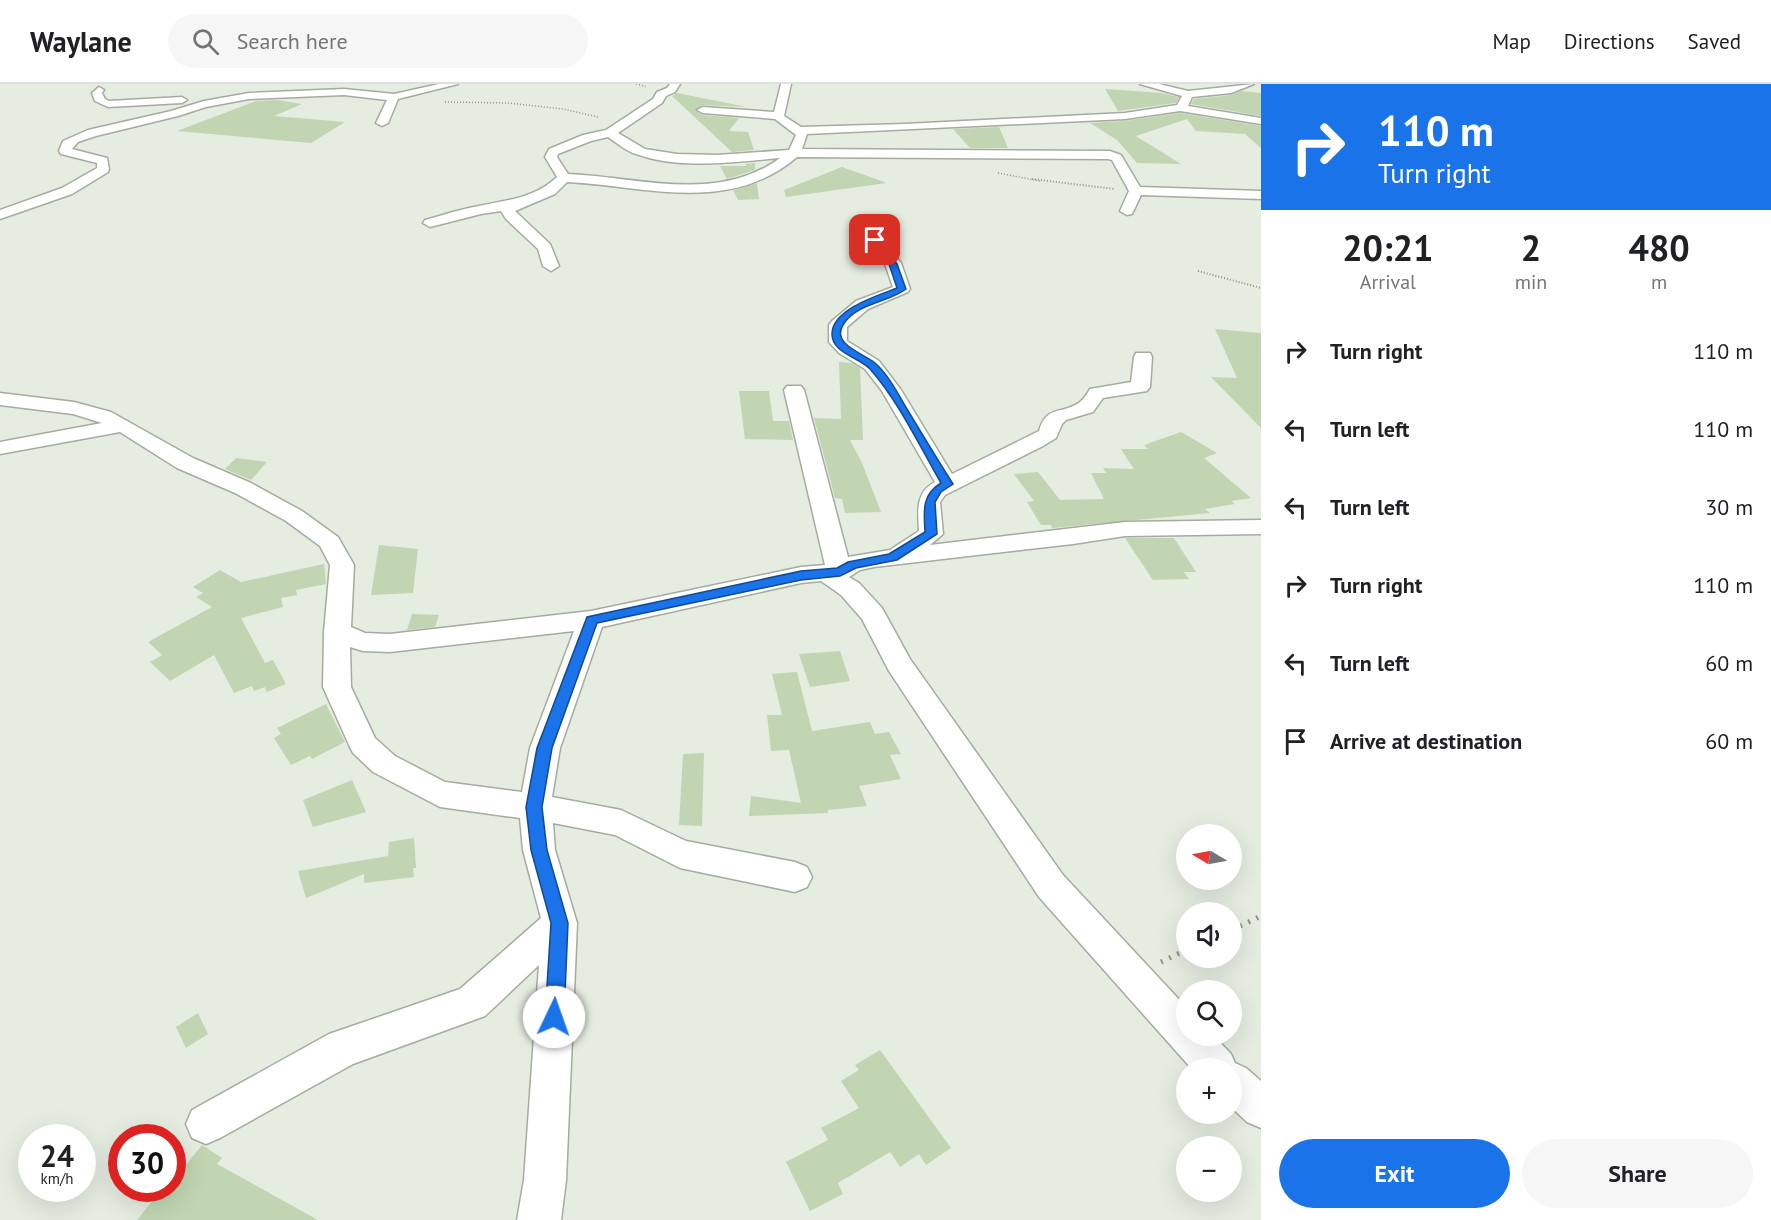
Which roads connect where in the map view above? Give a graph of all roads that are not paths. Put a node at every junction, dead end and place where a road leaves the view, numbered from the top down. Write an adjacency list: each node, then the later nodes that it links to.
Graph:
1 (453, 84): 10 (street)
2 (675, 84): 18 (street)
3 (786, 84): 14 (street)
4 (1145, 84): 8 (street)
5 (1249, 84): 8 (street)
6 (237, 86): 9 (street)
7 (99, 90): 11 (street)
8 (1188, 94): 12 (street)
9 (249, 96): 10 (street); 11 (street)
10 (394, 97): 16 (street)
11 (204, 104): 25 (street)
12 (1180, 108): 15 (street); 17 (street)
13 (703, 110): 14 (street)
14 (778, 116): 17 (street)
15 (1261, 121)
16 (382, 123)
17 (799, 131): 19 (street)
18 (610, 133): 19 (street); 20 (street)
19 (795, 153): 20 (street); 21 (street)
20 (564, 178): 23 (street)
21 (1136, 191): 22 (street); 24 (street)
22 (1261, 195)
23 (511, 207): 26 (street); 28 (street)
24 (1126, 211)
25 (0, 215)
26 (430, 223)
27 (875, 240): 34 (street)
28 (551, 266)
29 (1143, 357): 34 (street)
30 (794, 390): 37 (street)
31 (0, 399): 32 (street)
32 (123, 425): 33 (street); 39 (street)
33 (0, 448)
34 (947, 484): 36 (street)
35 (1261, 527): 36 (street)
36 (893, 557): 37 (street)
37 (833, 573): 38 (street); 43 (street)
38 (591, 620): 39 (street); 40 (street)
39 (337, 632): 40 (street)
40 (534, 807): 41 (street); 42 (street)
41 (795, 878)
42 (560, 923): 48 (street); 49 (street)
43 (1176, 1023)
44 (1197, 1046): 45 (street)
45 (1208, 1058)
46 (1242, 1091): 47 (street)
47 (1261, 1108)
48 (206, 1124)
49 (540, 1220)

